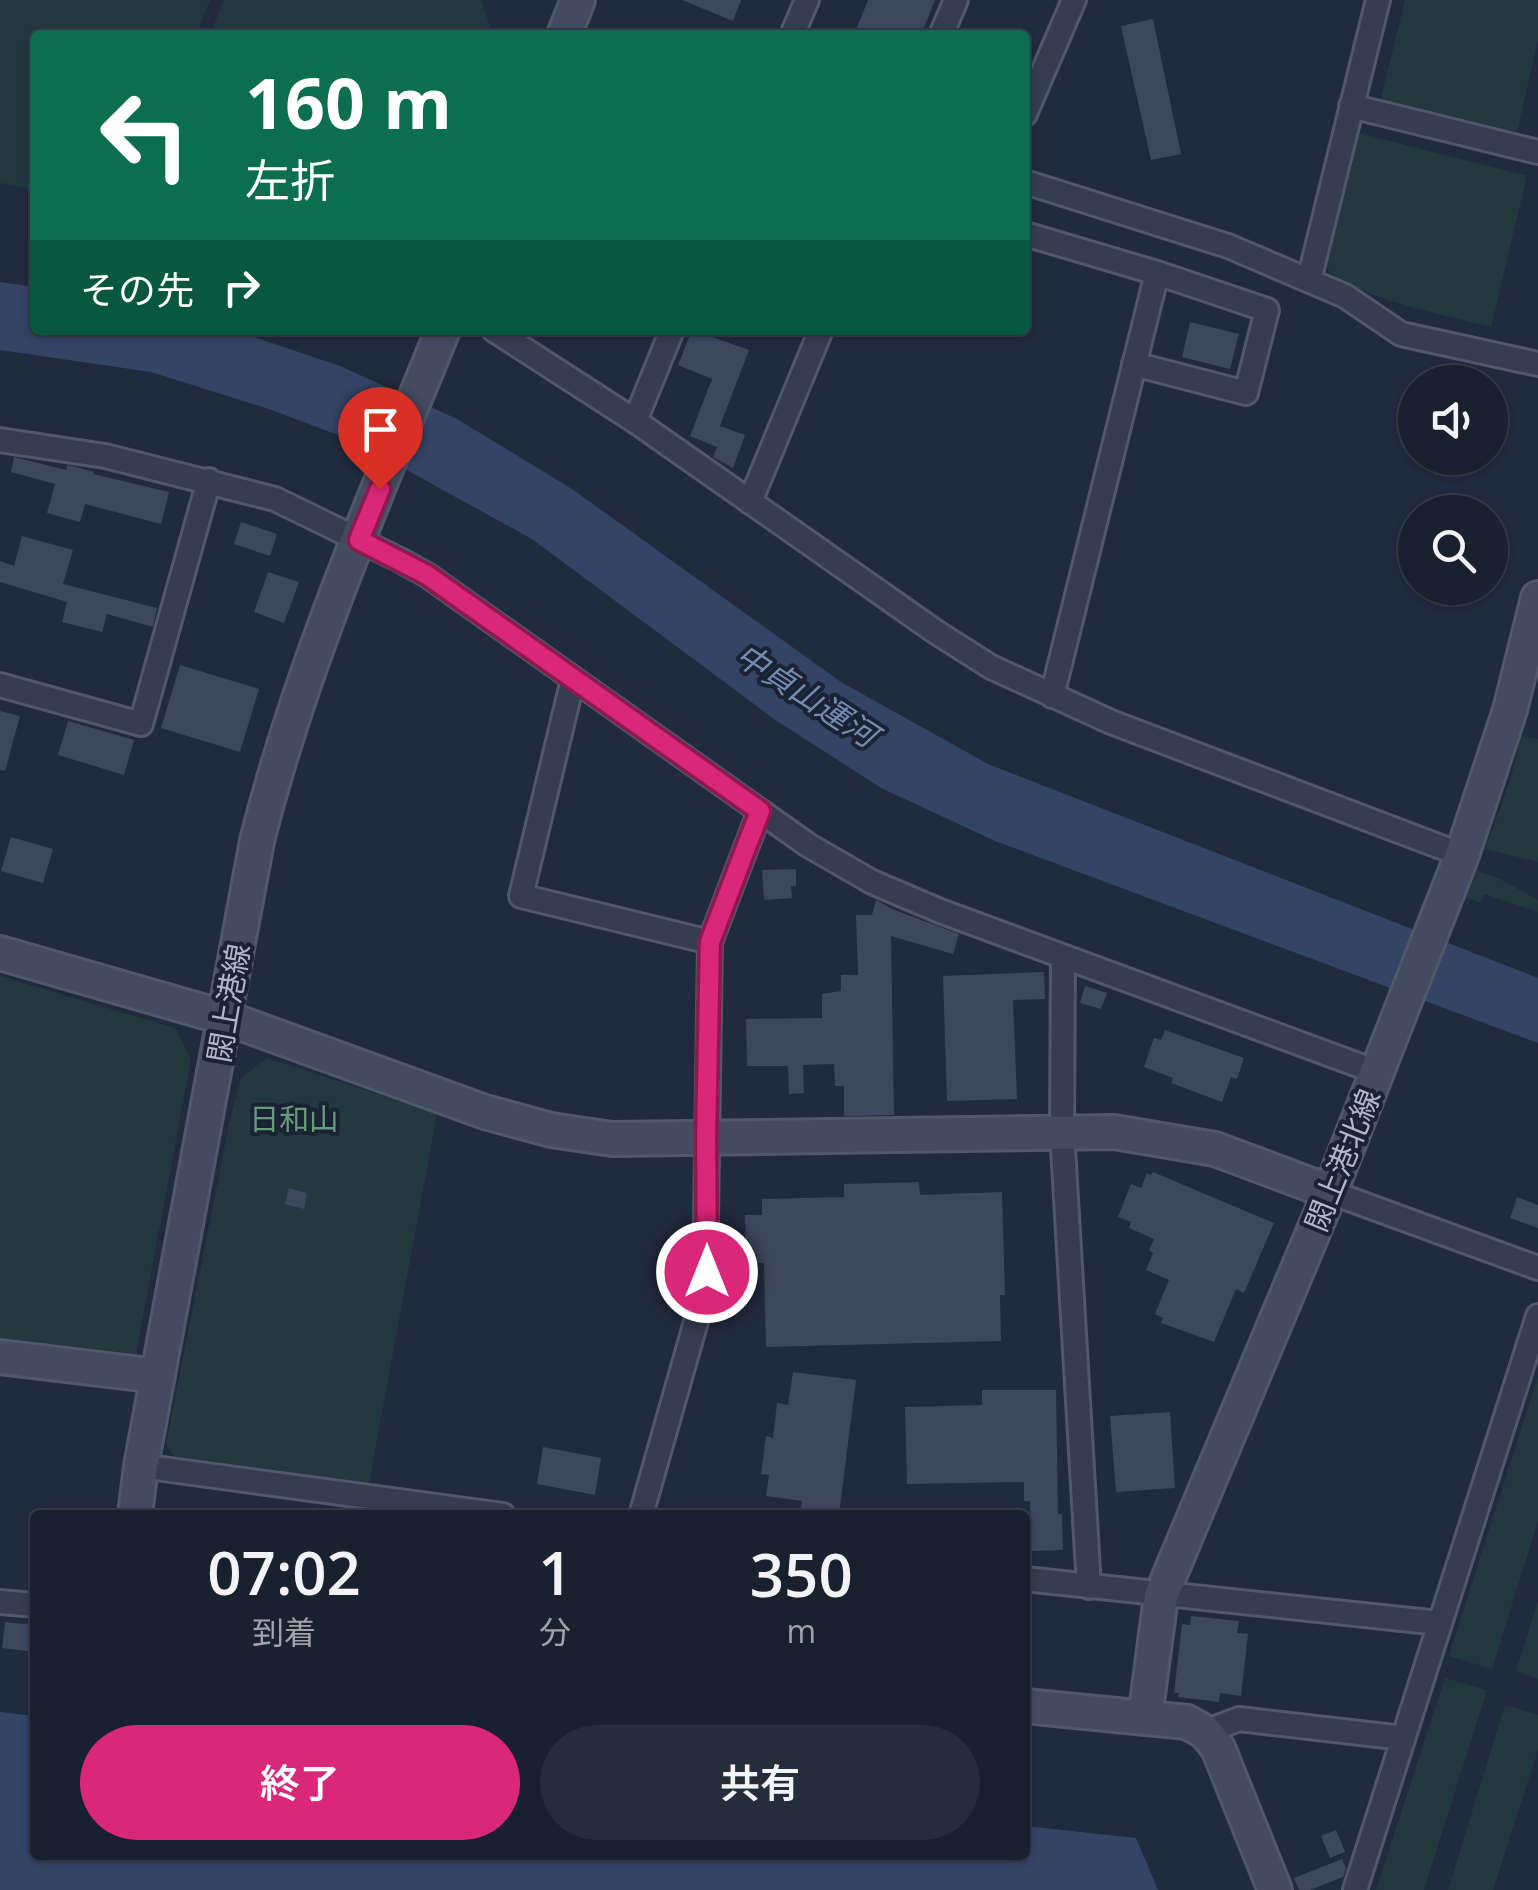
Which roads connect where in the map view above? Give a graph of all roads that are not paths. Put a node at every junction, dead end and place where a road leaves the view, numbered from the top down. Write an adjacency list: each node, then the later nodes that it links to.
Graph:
1 (578, 0): 6 (street)
2 (807, 0): 7 (street)
3 (956, 0): 8 (street)
4 (1074, 0): 9 (street)
5 (1378, 0): 10 (street)
6 (566, 30)
7 (794, 30)
8 (944, 30)
9 (1030, 102)
10 (1351, 106): 11 (street); 15 (street)
11 (1538, 152)
12 (1030, 184): 15 (street)
13 (1030, 235): 14 (street)
14 (1157, 273): 20 (street); 20 (street)
15 (1309, 280): 21 (street)
16 (502, 335): 22 (street)
17 (670, 335): 22 (street)
18 (819, 335): 25 (street)
19 (437, 344): 26 (street, 閖上港線)
20 (1134, 364): 30 (street)
21 (1538, 364)
22 (635, 420): 25 (street)
23 (0, 440): 24 (street)
24 (209, 480): 26 (street); 29 (street)
25 (750, 502): 30 (street)
26 (359, 540): 28 (street); 36 (street, 閖上港線)
27 (1538, 598): 32 (street, 閖上港北線)
28 (573, 679): 31 (street); 33 (street)
29 (0, 685)
30 (1052, 696): 32 (street)
31 (760, 811): 33 (street); 35 (street)
32 (1462, 855): 37 (street, 閖上港北線)
33 (710, 942): 39 (street)
34 (0, 952): 36 (street)
35 (1062, 957): 37 (street); 38 (street)
36 (226, 1018): 39 (street); 44 (street, 閖上港線)
37 (1377, 1072): 40 (street, 閖上港北線)
38 (1062, 1131): 39 (street); 40 (street); 51 (street)
39 (706, 1138): 49 (street)
40 (1330, 1192): 41 (street); 52 (street, 閖上港北線)
41 (1538, 1268)
42 (1538, 1316): 55 (street)
43 (0, 1357): 44 (street)
44 (158, 1376): 45 (street, 閖上港線)
45 (141, 1466): 46 (street); 47 (street, 閖上港線)
46 (373, 1506): 48 (street)
47 (136, 1510)
48 (431, 1510)
49 (641, 1510)
50 (1030, 1580): 51 (street)
51 (1090, 1587): 52 (street)
52 (1162, 1596): 55 (street); 57 (street, 閖上港北線)
53 (0, 1602): 54 (street)
54 (30, 1605)
55 (1439, 1623): 59 (street)
56 (1030, 1706): 57 (street)
57 (1145, 1718): 58 (street)
58 (1205, 1732): 59 (street); 60 (street)
59 (1403, 1738): 61 (street)
60 (1275, 1890)
61 (1356, 1890)

